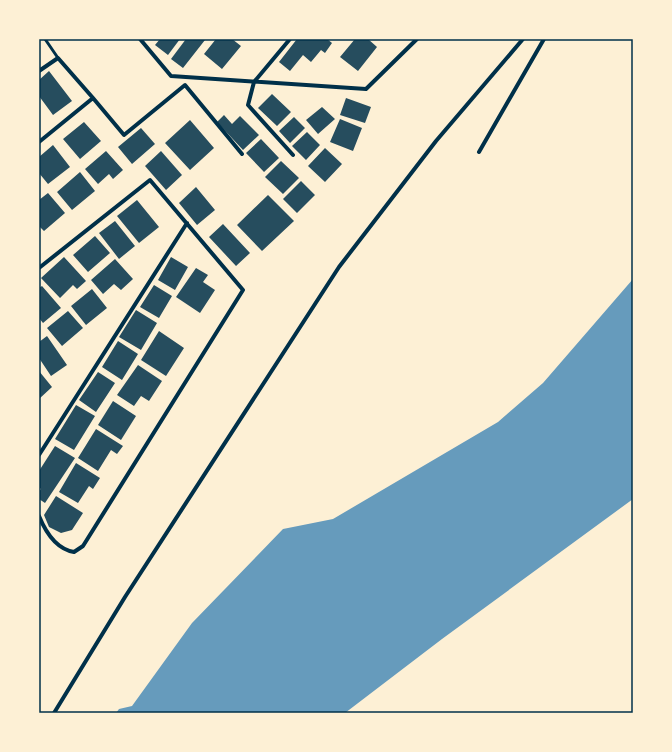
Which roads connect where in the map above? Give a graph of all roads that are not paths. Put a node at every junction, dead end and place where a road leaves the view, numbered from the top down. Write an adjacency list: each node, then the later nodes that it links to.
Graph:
1 (45, 39): 7 (lane)
2 (290, 39): 10 (street)
3 (417, 39): 10 (street)
4 (523, 39): 21 (street)
5 (544, 39): 14 (street)
6 (143, 40): 9 (street)
7 (58, 58): 8 (street); 12 (street)
8 (39, 70)
9 (185, 77): 10 (street); 11 (street)
10 (254, 82): 16 (street)
11 (185, 85): 12 (street); 15 (street)
12 (93, 98): 13 (street)
13 (39, 142)
14 (479, 152)
15 (242, 154)
16 (293, 155)
17 (187, 223): 18 (street); 19 (street); 20 (street)
18 (39, 268)
19 (39, 455)
20 (39, 516)
21 (54, 713)

